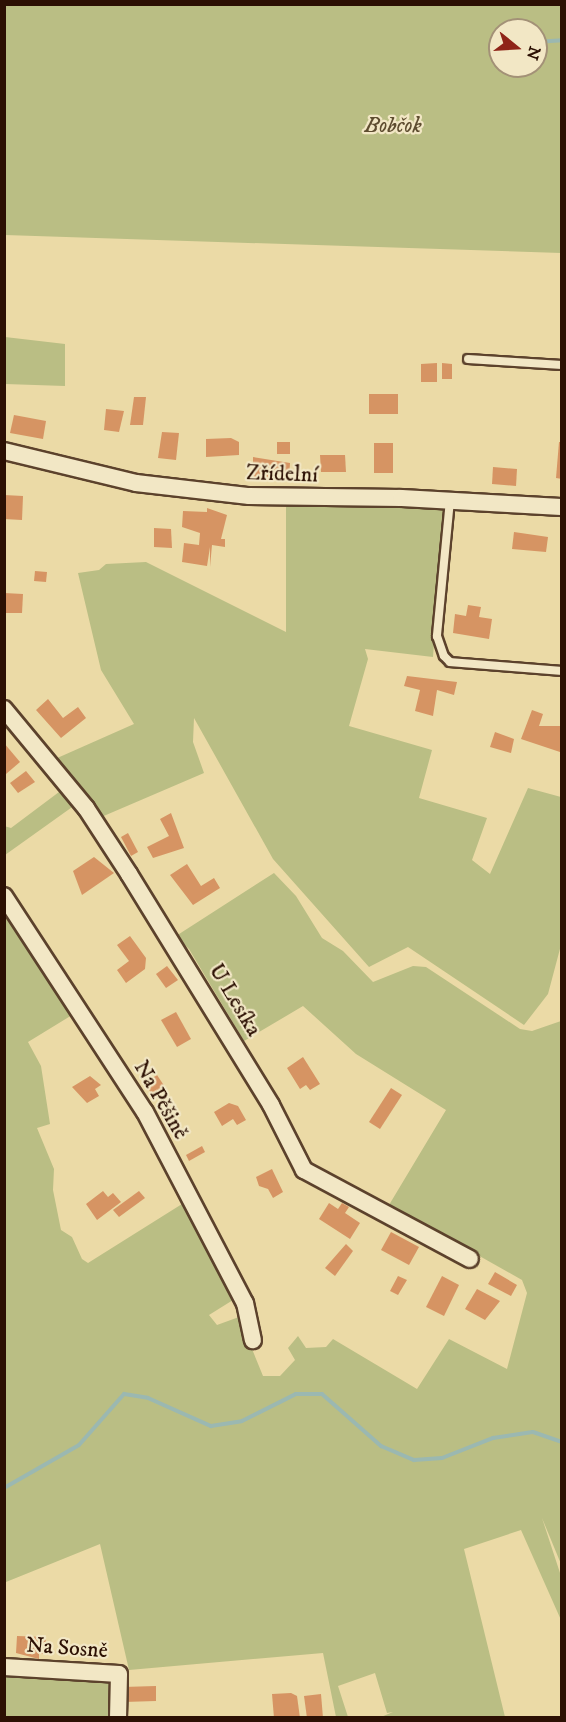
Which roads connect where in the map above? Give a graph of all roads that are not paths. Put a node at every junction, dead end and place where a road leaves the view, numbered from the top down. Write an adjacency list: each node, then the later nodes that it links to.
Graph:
1 (468, 359): 2 (lane)
2 (561, 365)
3 (4, 451): 4 (street, Zřídelní)
4 (450, 500): 5 (street, Zřídelní); 6 (lane)
5 (561, 507)
6 (561, 671)
7 (4, 709): 9 (street, U Lesíka)
8 (4, 896): 10 (street, Na Pěšině)
9 (470, 1259)
10 (253, 1340)
11 (4, 1667): 12 (street, Na Sosně)
12 (118, 1718)

